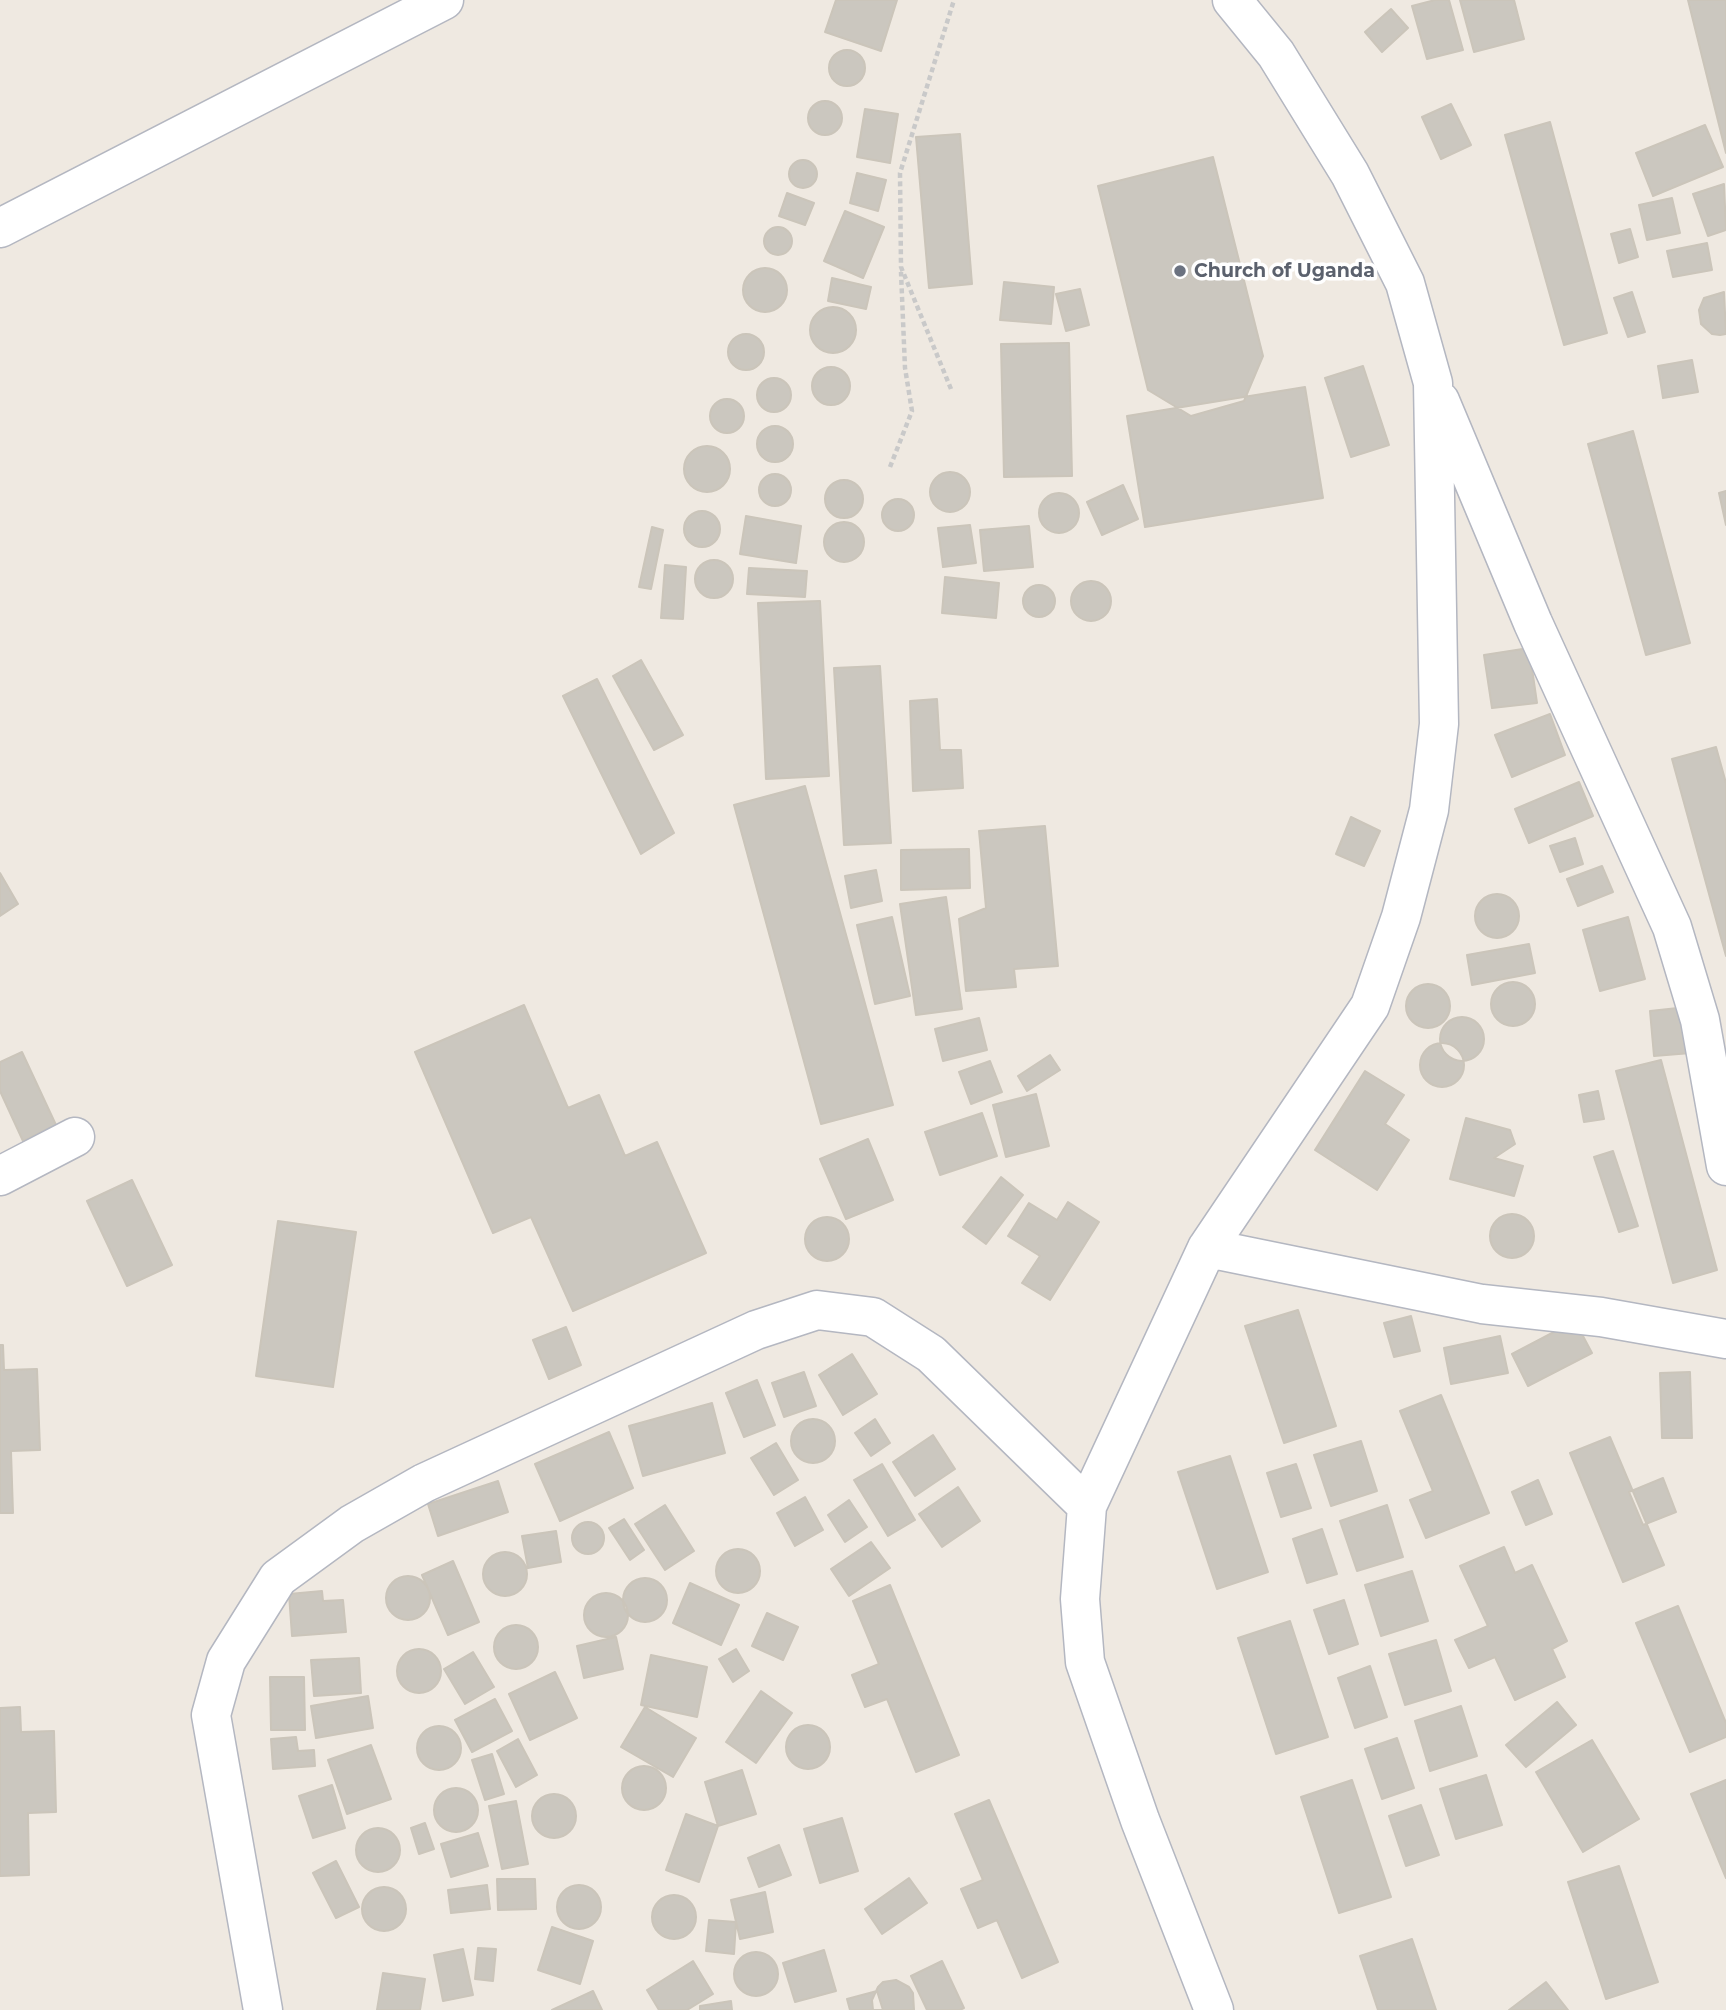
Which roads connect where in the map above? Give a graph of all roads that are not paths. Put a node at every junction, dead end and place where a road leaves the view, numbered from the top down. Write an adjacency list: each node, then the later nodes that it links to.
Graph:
1 (444, 0): 3 (street)
2 (1233, 0): 4 (street)
3 (0, 228)
4 (1433, 383): 6 (street); 8 (street)
5 (75, 1137): 7 (street)
6 (1726, 1166)
7 (0, 1176)
8 (1208, 1248): 9 (street); 10 (street)
9 (1726, 1339)
10 (1087, 1506): 11 (street); 12 (street)
11 (263, 2010)
12 (1214, 2010)

